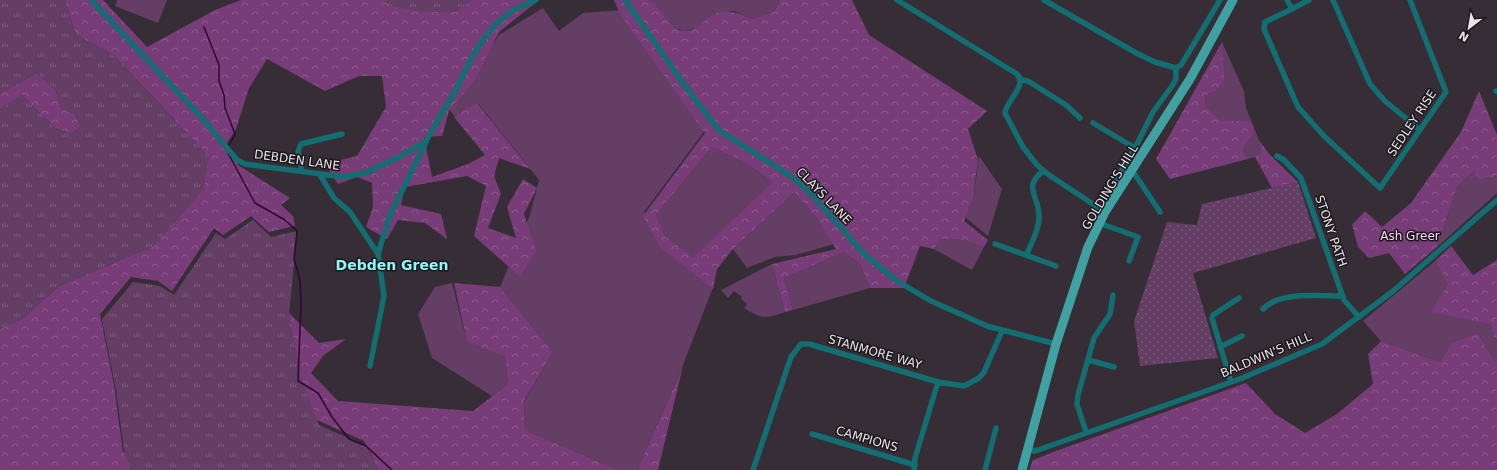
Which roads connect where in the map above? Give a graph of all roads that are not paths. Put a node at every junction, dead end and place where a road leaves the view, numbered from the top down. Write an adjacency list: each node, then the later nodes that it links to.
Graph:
1 (91, 0): 23 (street, DEBDEN LANE)
2 (536, 0): 19 (street, DEBDEN LANE)
3 (625, 0): 41 (street, CLAYS LANE)
4 (897, 0): 14 (street)
5 (1044, 0): 13 (street)
6 (1220, 0): 13 (street)
7 (1233, 0): 22 (main road, GOLDING'S HILL)
8 (1287, 0): 12 (street)
9 (1309, 0): 12 (street)
10 (1333, 0): 17 (street)
11 (1410, 0): 17 (street, SEDLEY RISE)
12 (1292, 9): 17 (street, SEDLEY RISE)
13 (1176, 68): 20 (street)
14 (1020, 80): 15 (street); 24 (street)
15 (1080, 118)
16 (1093, 123): 20 (street)
17 (1420, 130)
18 (342, 134): 23 (street)
19 (426, 141): 25 (street, DEBDEN LANE); 32 (street)
20 (1135, 148): 26 (street)
21 (1277, 156): 37 (street, STONY PATH)
22 (1132, 170): 26 (main road, GOLDING'S HILL); 29 (street)
23 (301, 171): 25 (street, DEBDEN LANE)
24 (1042, 171): 28 (street); 33 (street)
25 (320, 174): 32 (street)
26 (1118, 192): 28 (main road, GOLDING'S HILL)
27 (1497, 200): 40 (street, BALDWIN'S HILL)
28 (1106, 212): 30 (main road, GOLDING'S HILL)
29 (1160, 212)
30 (1099, 224): 34 (street); 43 (main road, GOLDING'S HILL)
31 (996, 244): 33 (street)
32 (378, 254): 46 (street)
33 (1027, 254): 35 (street)
34 (1128, 261)
35 (1056, 266)
36 (1113, 294): 45 (street)
37 (1342, 296): 39 (street); 40 (street, STONY PATH)
38 (1239, 298): 44 (street)
39 (1263, 310)
40 (1359, 317): 49 (street, BALDWIN'S HILL)
41 (1002, 331): 43 (street, CLAYS LANE); 48 (street, STANMORE WAY)
42 (1242, 336): 44 (street)
43 (1056, 344): 53 (main road, GOLDING'S HILL)
44 (1220, 346): 49 (street)
45 (1088, 360): 47 (street); 51 (street)
46 (370, 366)
47 (1114, 367)
48 (938, 382): 54 (street); 55 (street, STANMORE WAY)
49 (1231, 382): 51 (street, BALDWIN'S HILL)
50 (996, 428): 56 (street)
51 (1086, 432): 53 (street, BALDWIN'S HILL)
52 (812, 434): 54 (street, CAMPIONS)
53 (1028, 448): 57 (main road, GOLDING'S HILL)
54 (915, 467)
55 (753, 470)
56 (984, 470)
57 (1022, 470)

